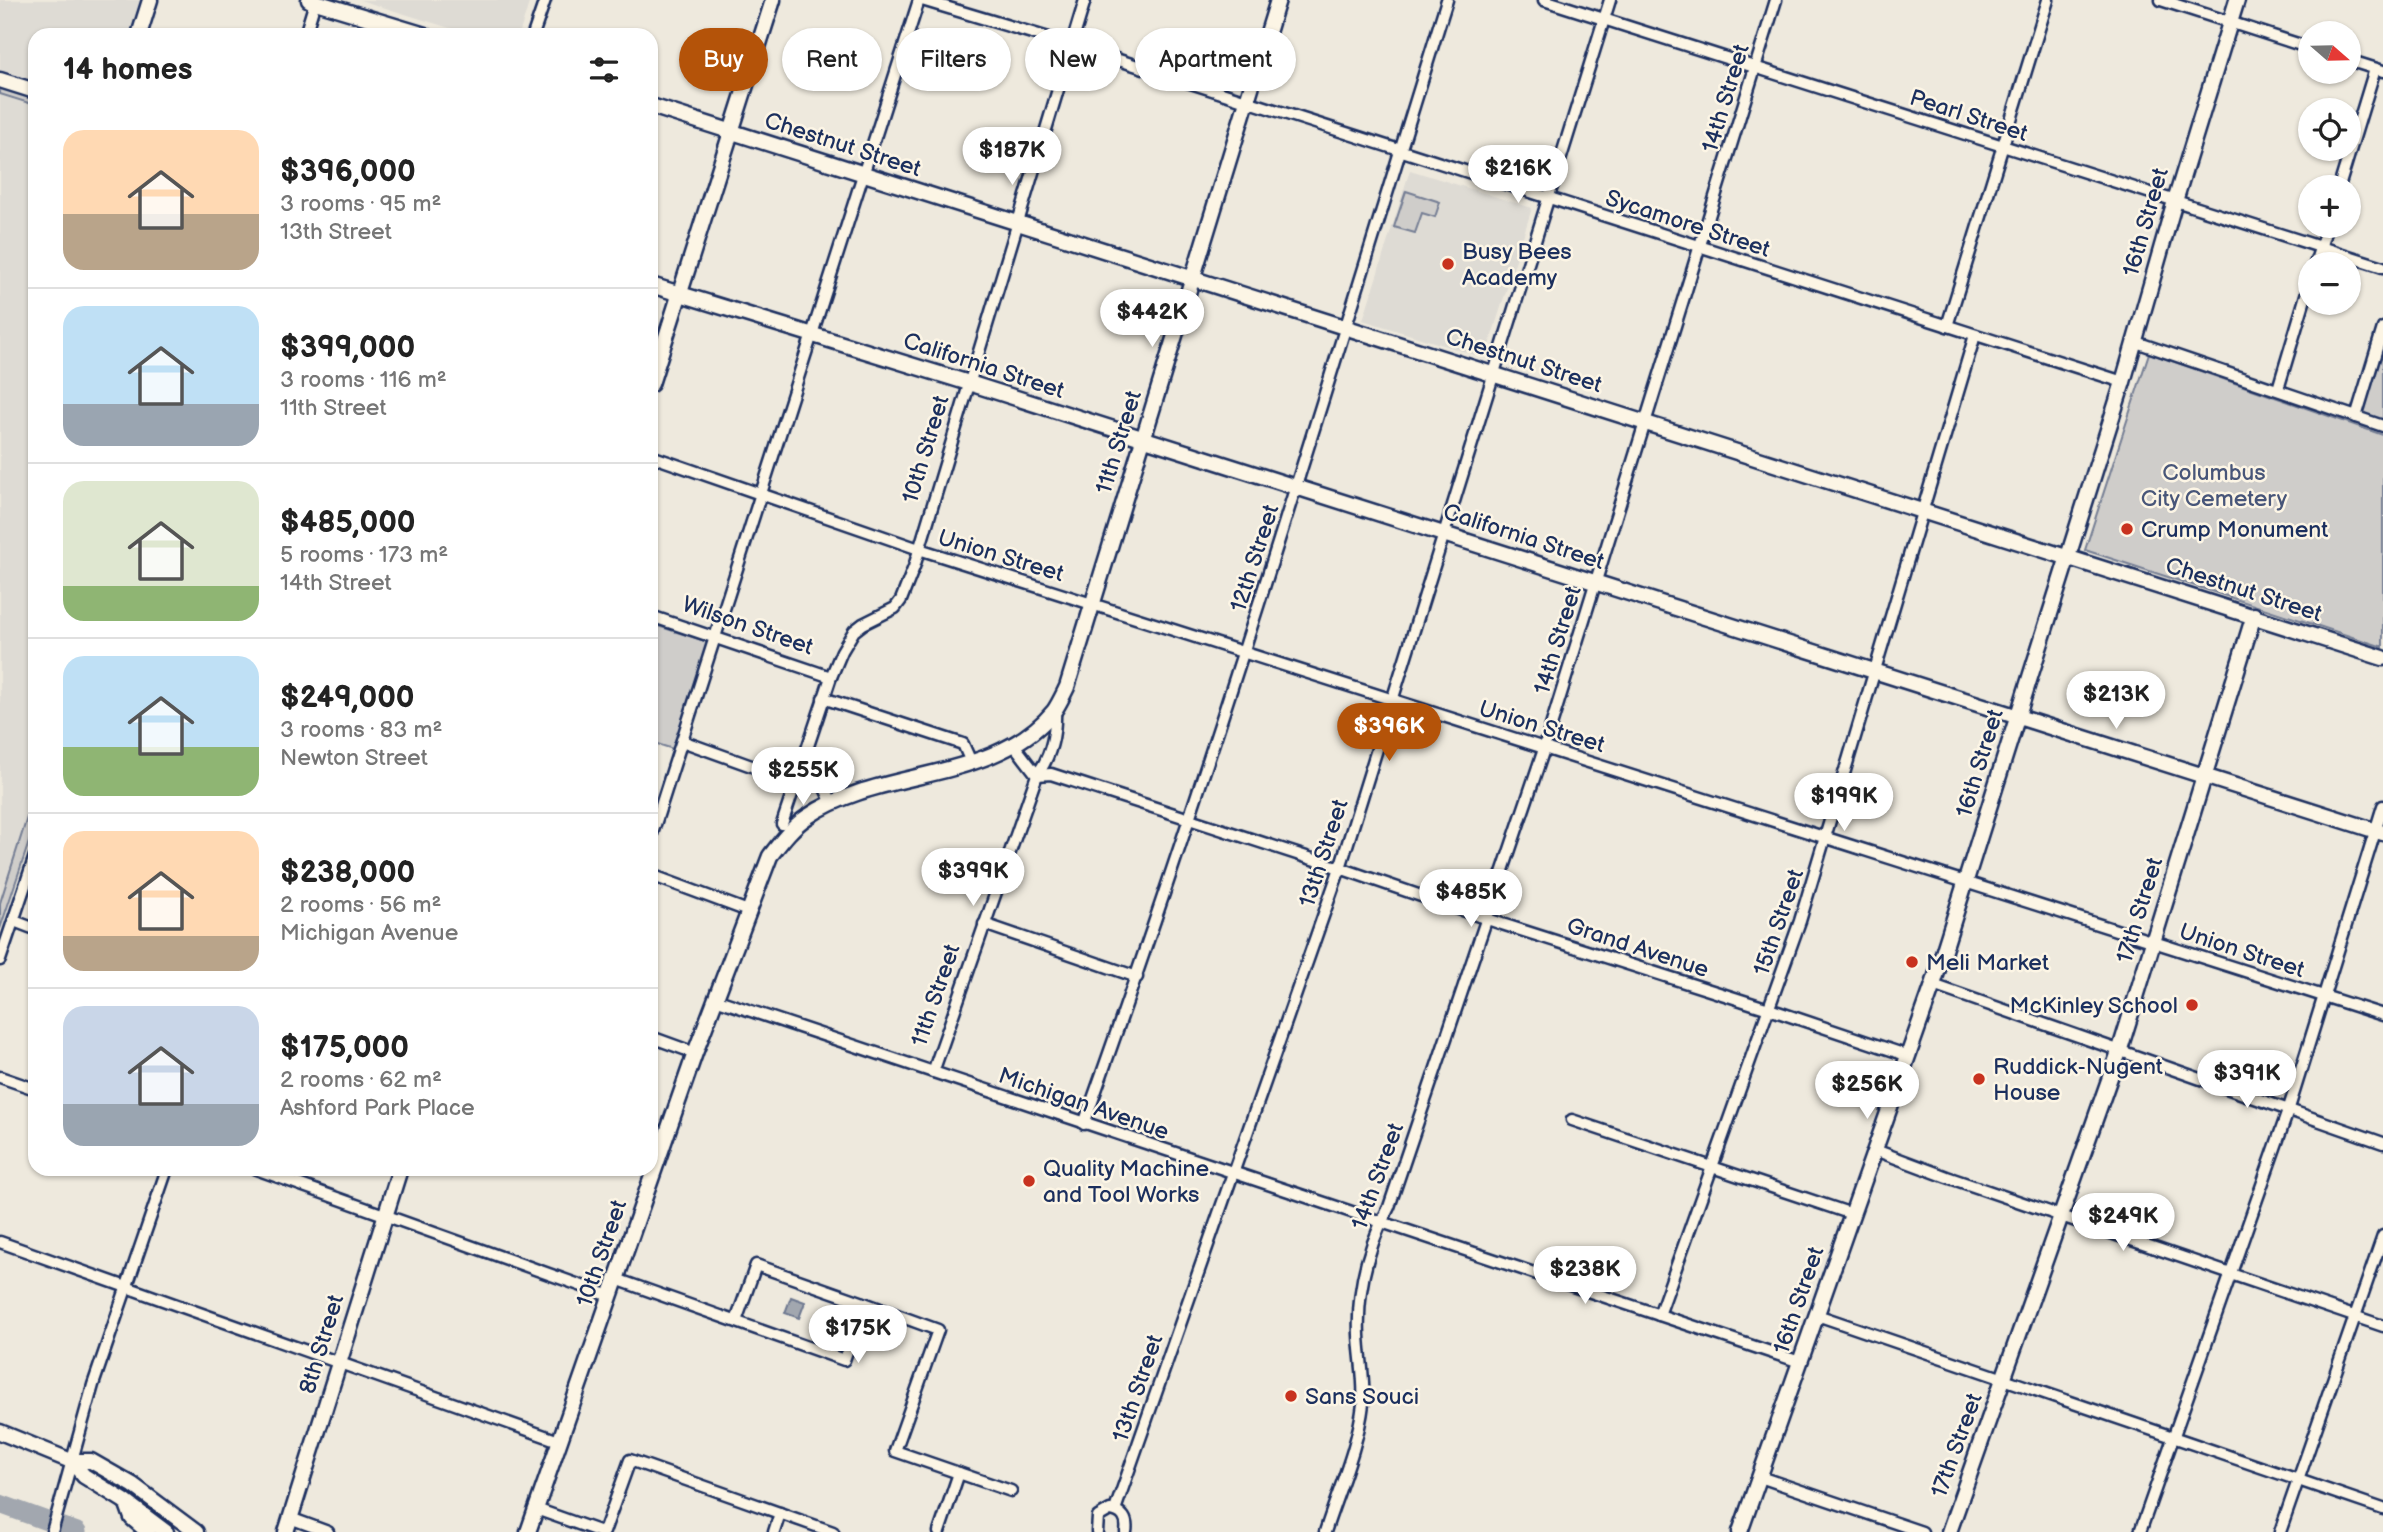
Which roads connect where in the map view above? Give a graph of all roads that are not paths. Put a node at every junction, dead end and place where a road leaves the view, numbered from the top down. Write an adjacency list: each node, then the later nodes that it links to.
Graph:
1 (150, 0): 17 (street)
2 (545, 0): 20 (street)
3 (774, 0): 33 (street)
4 (920, 0): 22 (street, Sycamore Street); 36 (street)
5 (1085, 0): 21 (street, 10th Street)
6 (1279, 0): 31 (street, 11th Street)
7 (1447, 0): 35 (street, 12th Street)
8 (1544, 0): 15 (street, Pearl Street)
9 (1610, 0): 15 (street, 13th Street)
10 (1776, 0): 26 (street, 14th Street)
11 (2048, 0): 34 (street)
12 (2161, 0): 16 (street)
13 (2237, 0): 16 (street, 16th Street)
14 (312, 1): 18 (street); 19 (street)
15 (1604, 19): 26 (street, Pearl Street); 38 (street, 13th Street)
16 (2230, 22): 23 (street); 39 (street, 16th Street)
17 (141, 28)
18 (306, 28)
19 (402, 28)
20 (535, 28)
21 (1077, 28)
22 (1025, 31)
23 (2298, 44)
24 (1121, 61): 31 (street, Sycamore Street)
25 (2361, 64): 27 (street)
26 (1755, 67): 34 (street, Pearl Street); 42 (street, 14th Street)
27 (2379, 70): 37 (street)
28 (0, 80): 29 (street)
29 (28, 89)
30 (1058, 91): 40 (street, 10th Street)
31 (1247, 102): 35 (street, Sycamore Street); 46 (street, 11th Street)
32 (658, 108): 33 (street, Chestnut Street)
33 (731, 132): 36 (street, Chestnut Street); 48 (street)
34 (2002, 146): 39 (street, Pearl Street); 50 (street)
35 (1400, 151): 38 (street, Sycamore Street); 51 (street, 12th Street)
36 (862, 174): 40 (street, Chestnut Street); 53 (street)
37 (2343, 175)
38 (1548, 199): 42 (street, Sycamore Street); 57 (street, 13th Street)
39 (2175, 201): 43 (street, Pearl Street); 55 (street, 16th Street)
40 (1017, 222): 46 (street, Chestnut Street); 59 (street, 10th Street)
41 (2323, 238): 43 (street)
42 (1699, 246): 50 (street, Sycamore Street); 62 (street, 14th Street)
43 (2320, 248): 44 (street); 45 (street, Pearl Street)
44 (2319, 252)
45 (2383, 267)
46 (1192, 279): 51 (street, Chestnut Street); 64 (street, 11th Street)
47 (658, 287): 48 (street, California Street)
48 (680, 295): 53 (street, California Street); 56 (street)
49 (2300, 315): 60 (street)
50 (1947, 326): 54 (street, Sycamore Street)
51 (1345, 327): 57 (street, Chestnut Street); 66 (street, 12th Street)
52 (2383, 328): 61 (street)
53 (811, 335): 59 (street, California Street); 67 (street)
54 (1975, 335): 58 (street, Sycamore Street); 68 (street, 15th Street)
55 (2133, 341): 58 (street, 16th Street); 60 (street)
56 (658, 363)
57 (1495, 375): 62 (street, Chestnut Street); 69 (street, 13th Street)
58 (2123, 382): 71 (street, 16th Street)
59 (969, 383): 64 (street, California Street); 70 (street, 10th Street)
60 (2278, 389): 61 (street)
61 (2356, 417): 63 (street)
62 (1645, 422): 68 (street, Chestnut Street); 72 (street, 14th Street)
63 (2383, 426)
64 (1143, 440): 66 (street, California Street); 73 (street, 11th Street)
65 (658, 458): 67 (street, Union Street)
66 (1296, 487): 69 (street, California Street); 77 (street, 12th Street)
67 (761, 495): 70 (street, Union Street); 76 (street)
68 (1923, 511): 71 (street, Chestnut Street); 79 (street, 15th Street)
69 (1444, 534): 72 (street, California Street); 82 (street, 13th Street)
70 (919, 549): 73 (street, Union Street); 80 (street, 10th Street)
71 (2067, 557): 74 (street, Chestnut Street); 84 (street, 16th Street)
72 (1594, 583): 79 (street, California Street); 87 (street, 14th Street)
73 (1092, 604): 77 (street, Union Street); 83 (street, 11th Street)
74 (2254, 615): 78 (street, Chestnut Street); 91 (street, 17th Street)
75 (658, 619): 76 (street, Wilson Street)
76 (714, 638): 80 (street, Wilson Street); 85 (street)
77 (1244, 652): 82 (street, Union Street); 96 (street, 12th Street)
78 (2383, 658)
79 (1875, 672): 84 (street, California Street); 99 (street, 15th Street)
80 (831, 677): 81 (street, 10th Street)
81 (824, 698): 88 (street, 10th Street); 89 (street)
82 (1393, 700): 87 (street, Union Street); 100 (street, 13th Street)
83 (1055, 710): 86 (street); 90 (street, 11th Street)
84 (2017, 718): 91 (street, California Street); 103 (street, 16th Street)
85 (682, 741): 92 (street); 95 (street)
86 (1014, 745): 89 (street); 90 (street)
87 (1545, 747): 99 (street, Union Street); 105 (street, 14th Street)
88 (802, 762): 92 (street, 10th Street); 93 (street)
89 (971, 762): 93 (street)
90 (1037, 775): 96 (street, Grand Avenue); 107 (street, 11th Street)
91 (2204, 777): 98 (street, California Street); 109 (street, 17th Street)
92 (796, 782): 97 (street, 10th Street)
93 (832, 803): 97 (street)
94 (2383, 806): 98 (street)
95 (658, 815)
96 (1190, 819): 100 (street, Grand Avenue); 111 (street, 12th Street)
97 (784, 830): 104 (street, 10th Street)
98 (2379, 832): 113 (street)
99 (1827, 837): 103 (street, Union Street); 115 (street, 15th Street)
100 (1340, 868): 105 (street, Grand Avenue); 131 (street, 13th Street)
101 (28, 877): 106 (street)
102 (658, 878): 104 (street)
103 (1966, 881): 109 (street, Union Street); 112 (street, 16th Street)
104 (748, 911): 114 (street, 10th Street)
105 (1488, 918): 115 (street, Grand Avenue); 139 (street, 14th Street)
106 (13, 921): 108 (street); 110 (street)
107 (984, 924): 111 (street); 121 (street, 11th Street)
108 (28, 926)
109 (2153, 941): 113 (street, Union Street); 118 (street, 17th Street)
110 (0, 960)
111 (1137, 977): 126 (street, 12th Street)
112 (1933, 985): 118 (street); 120 (street, 16th Street)
113 (2323, 996): 116 (street, Union Street); 124 (street)
114 (715, 999): 119 (street, 10th Street); 121 (street, Michigan Avenue)
115 (1769, 1009): 120 (street, Grand Avenue); 130 (street, 15th Street)
116 (2383, 1015)
117 (658, 1040): 119 (street)
118 (2120, 1049): 124 (street); 138 (street, 17th Street)
119 (695, 1053): 128 (street, 10th Street)
120 (1909, 1056): 129 (street, 16th Street)
121 (933, 1072): 126 (street, Michigan Avenue)
122 (0, 1077): 123 (street)
123 (28, 1087)
124 (2289, 1108): 127 (street); 142 (street)
125 (1572, 1120): 130 (street)
126 (1084, 1124): 131 (street, Michigan Avenue)
127 (2383, 1143)
128 (658, 1146)
129 (1875, 1150): 136 (street, 16th Street); 138 (street)
130 (1713, 1167): 136 (street); 147 (street, 15th Street)
131 (1233, 1173): 139 (street, Michigan Avenue); 166 (street, 13th Street)
132 (165, 1176): 144 (street)
133 (275, 1176): 137 (street)
134 (398, 1176): 137 (street, 8th Street)
135 (648, 1176): 143 (street, 10th Street)
136 (1852, 1214): 148 (street, 16th Street)
137 (385, 1216): 145 (street); 153 (street, 8th Street)
138 (2061, 1216): 142 (street); 154 (street, 17th Street)
139 (1380, 1223): 147 (street, Michigan Avenue); 181 (street, 14th Street)
140 (2383, 1236): 149 (street)
141 (0, 1242): 144 (street)
142 (2230, 1274): 149 (street); 156 (street)
143 (616, 1279): 145 (street, 10th Street); 150 (street)
144 (127, 1287): 153 (street); 158 (street)
145 (610, 1296): 157 (street, 10th Street)
146 (864, 1303): 150 (street); 150 (street); 159 (street)
147 (1659, 1315): 152 (street, Michigan Avenue)
148 (1817, 1315): 152 (street, 16th Street); 154 (street)
149 (2355, 1316): 151 (street); 161 (street)
150 (736, 1321)
151 (2383, 1326)
152 (1800, 1362): 160 (street, 16th Street)
153 (339, 1363): 157 (street); 168 (street, 8th Street)
154 (2004, 1378): 156 (street); 184 (street, 17th Street)
155 (0, 1432): 158 (street)
156 (2173, 1437): 161 (street); 185 (street)
157 (559, 1441): 164 (street, 10th Street)
158 (71, 1461): 163 (street); 169 (street); 172 (street)
159 (959, 1473): 162 (street); 178 (street)
160 (1760, 1477): 182 (street, 16th Street); 183 (street)
161 (2298, 1480): 165 (street); 186 (street)
162 (1011, 1491)
163 (126, 1502): 170 (street); 171 (street)
164 (536, 1509): 174 (street, 10th Street); 175 (street)
165 (2383, 1509)
166 (1115, 1510): 179 (street, 13th Street); 180 (street)
167 (780, 1513): 175 (street); 176 (street); 177 (street)
168 (288, 1525): 173 (street)
169 (52, 1532)
170 (148, 1532)
171 (166, 1532)
172 (196, 1532)
173 (328, 1532)
174 (527, 1532)
175 (603, 1532)
176 (774, 1532)
177 (833, 1532)
178 (939, 1532)
179 (1097, 1532)
180 (1126, 1532)
181 (1325, 1532)
182 (1740, 1532)
183 (1922, 1532)
184 (1949, 1532)
185 (2140, 1532)
186 (2280, 1532)

